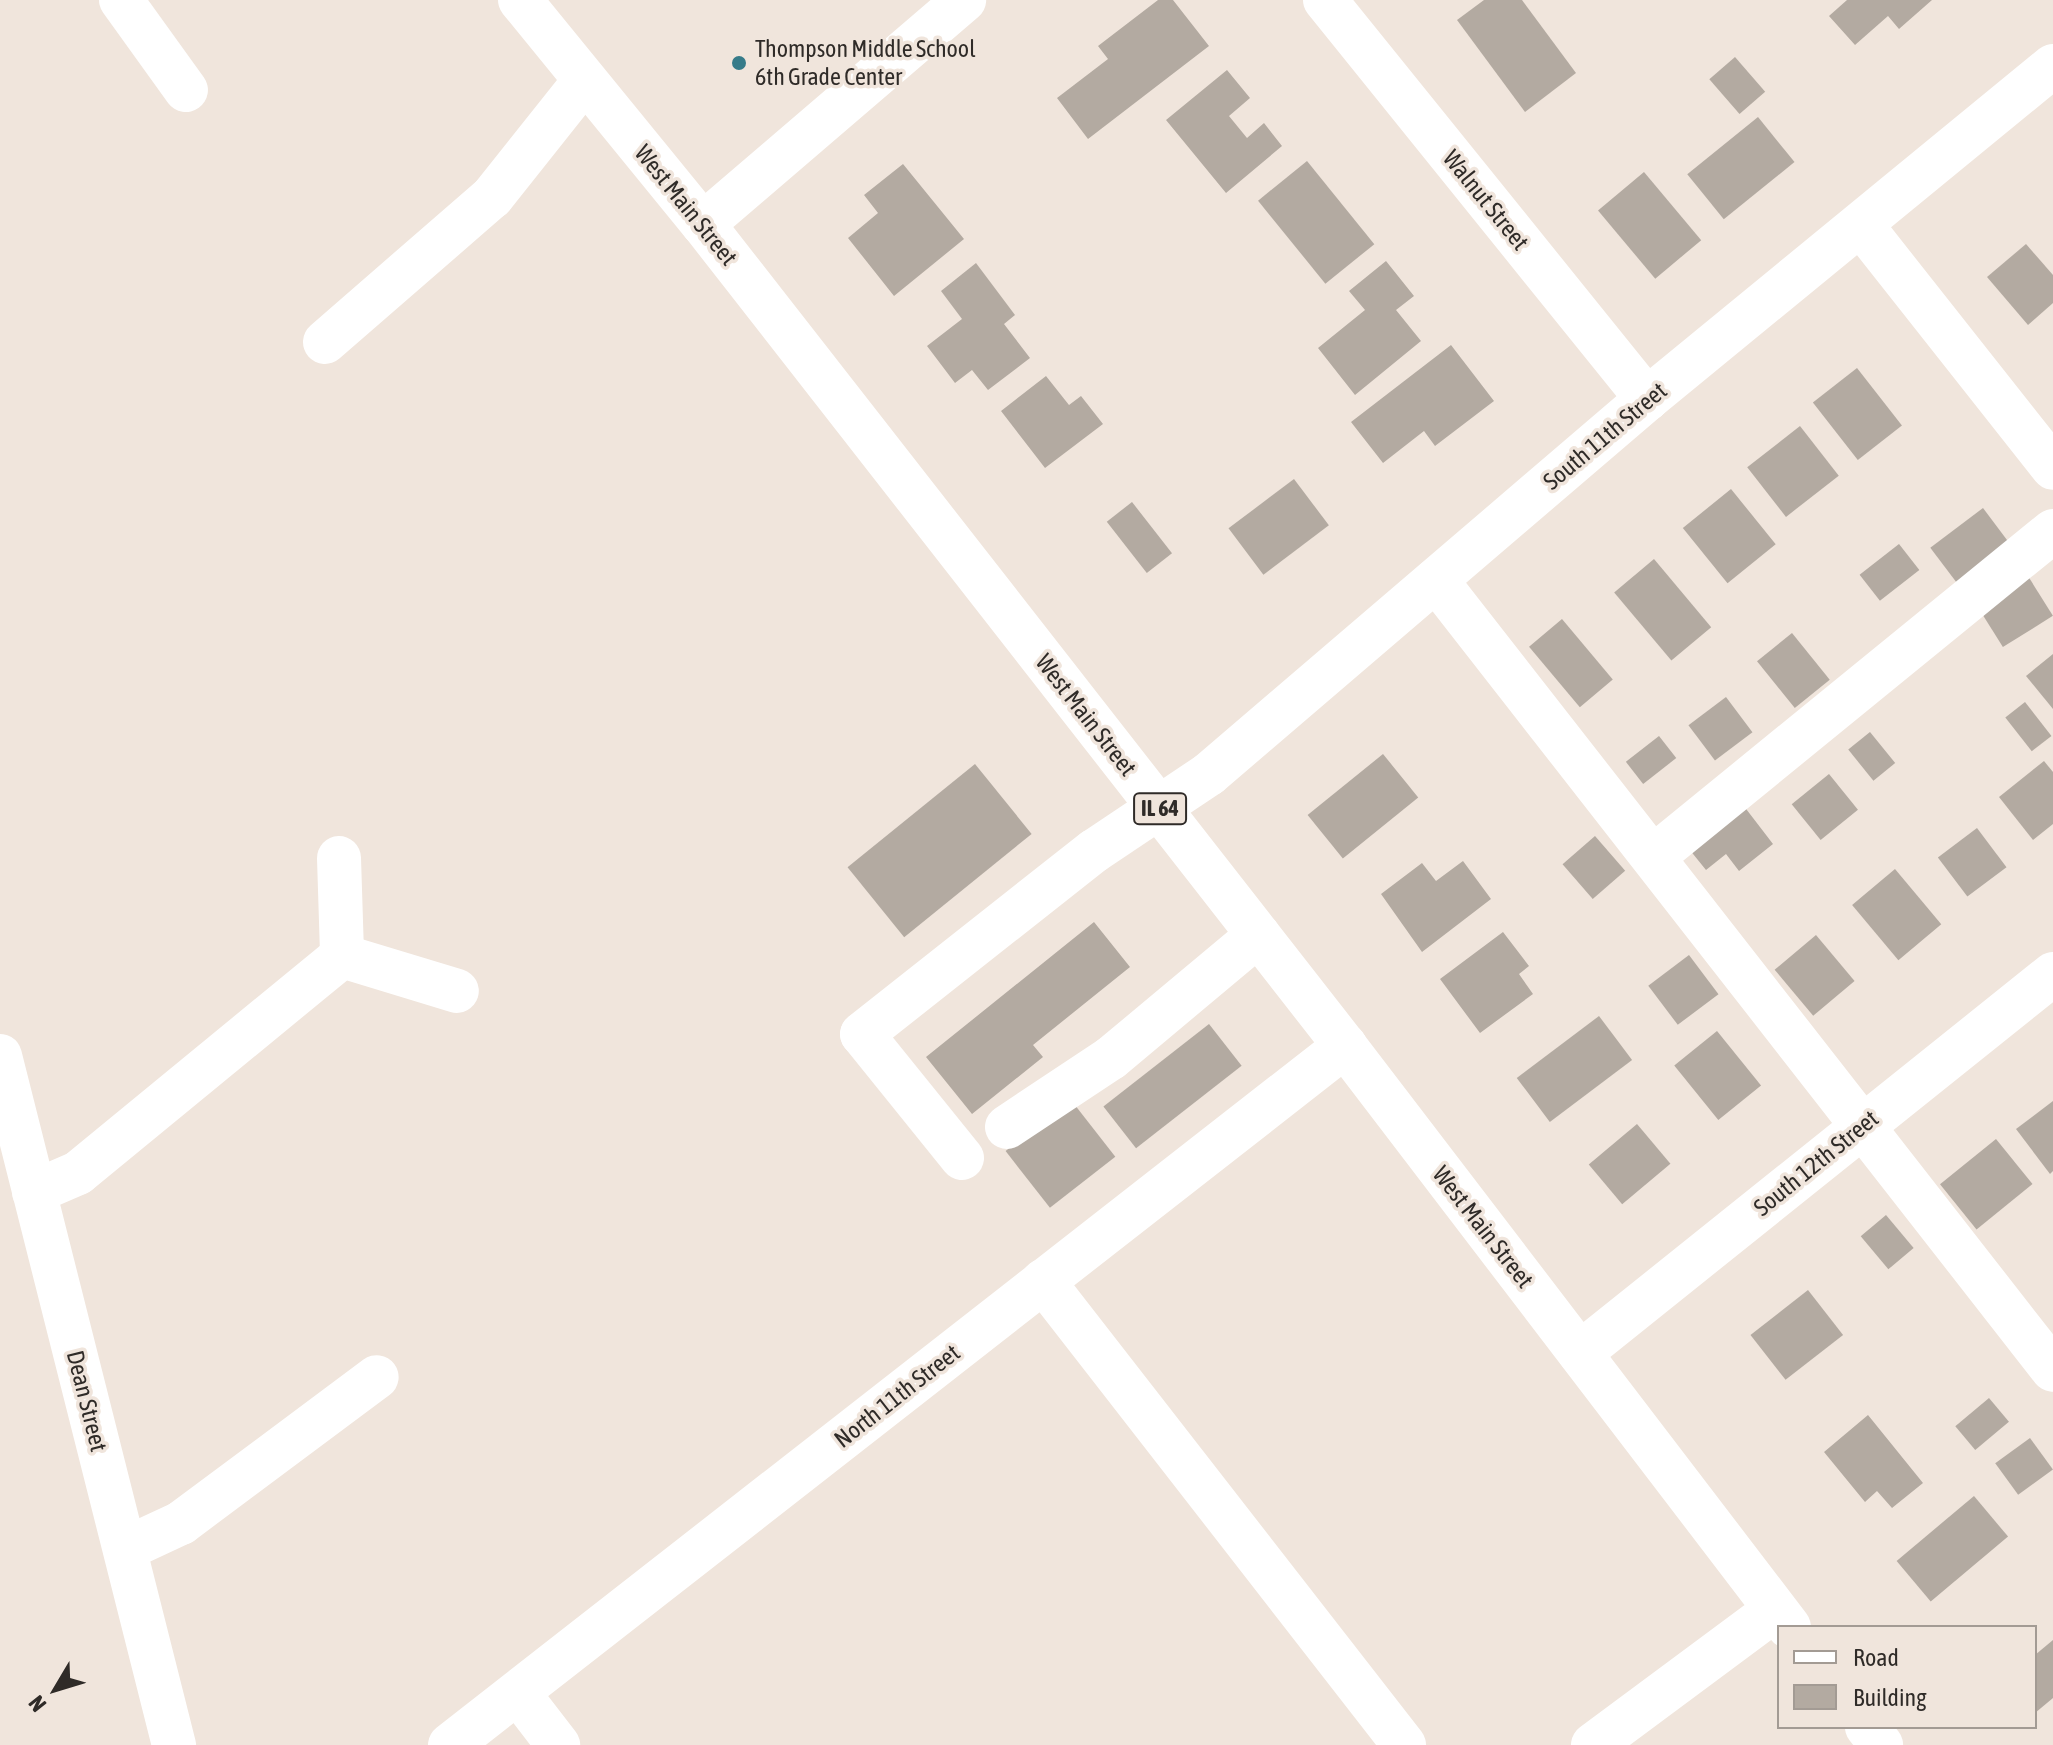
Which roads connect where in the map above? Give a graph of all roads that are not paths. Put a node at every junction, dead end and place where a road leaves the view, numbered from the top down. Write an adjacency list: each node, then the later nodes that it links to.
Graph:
1 (121, 0): 7 (street)
2 (520, 0): 6 (street, West Main Street / IL 64)
3 (964, 0): 8 (street)
4 (1325, 0): 11 (street, Walnut Street)
5 (2053, 66): 9 (street, South 11th Street)
6 (585, 80): 8 (street, West Main Street / IL 64); 10 (street)
7 (186, 90)
8 (703, 224): 15 (street, West Main Street / IL 64)
9 (1862, 226): 11 (street, South 11th Street); 12 (street)
10 (325, 342)
11 (1647, 399): 14 (street, South 11th Street)
12 (2053, 468)
13 (2053, 531): 16 (street)
14 (1436, 580): 15 (street, South 11th Street); 16 (street)
15 (1160, 810): 18 (street, West Main Street / IL 64); 26 (street, South 11th Street)
16 (1653, 857): 24 (street)
17 (339, 858): 19 (street)
18 (1258, 935): 22 (street, West Main Street / IL 64); 25 (street)
19 (342, 956): 21 (street); 27 (street)
20 (2053, 974): 24 (street, South 12th Street)
21 (457, 991)
22 (1345, 1046): 28 (street, North 11th Street); 29 (street, West Main Street / IL 64)
23 (0, 1056): 27 (street, Dean Street)
24 (1863, 1126): 29 (street, South 12th Street); 30 (street)
25 (1007, 1127)
26 (962, 1158)
27 (34, 1192): 32 (street, Dean Street)
28 (1043, 1281): 34 (street, North 11th Street); 39 (street)
29 (1580, 1353): 33 (street, West Main Street / IL 64)
30 (2053, 1370)
31 (377, 1377): 32 (street)
32 (125, 1549): 36 (street, Dean Street)
33 (1782, 1619): 40 (street)
34 (518, 1693): 37 (street, North 11th Street); 38 (street)
35 (1869, 1729): 41 (street)
36 (174, 1745)
37 (450, 1745)
38 (558, 1745)
39 (1404, 1745)
40 (1593, 1745)
41 (1881, 1745)

